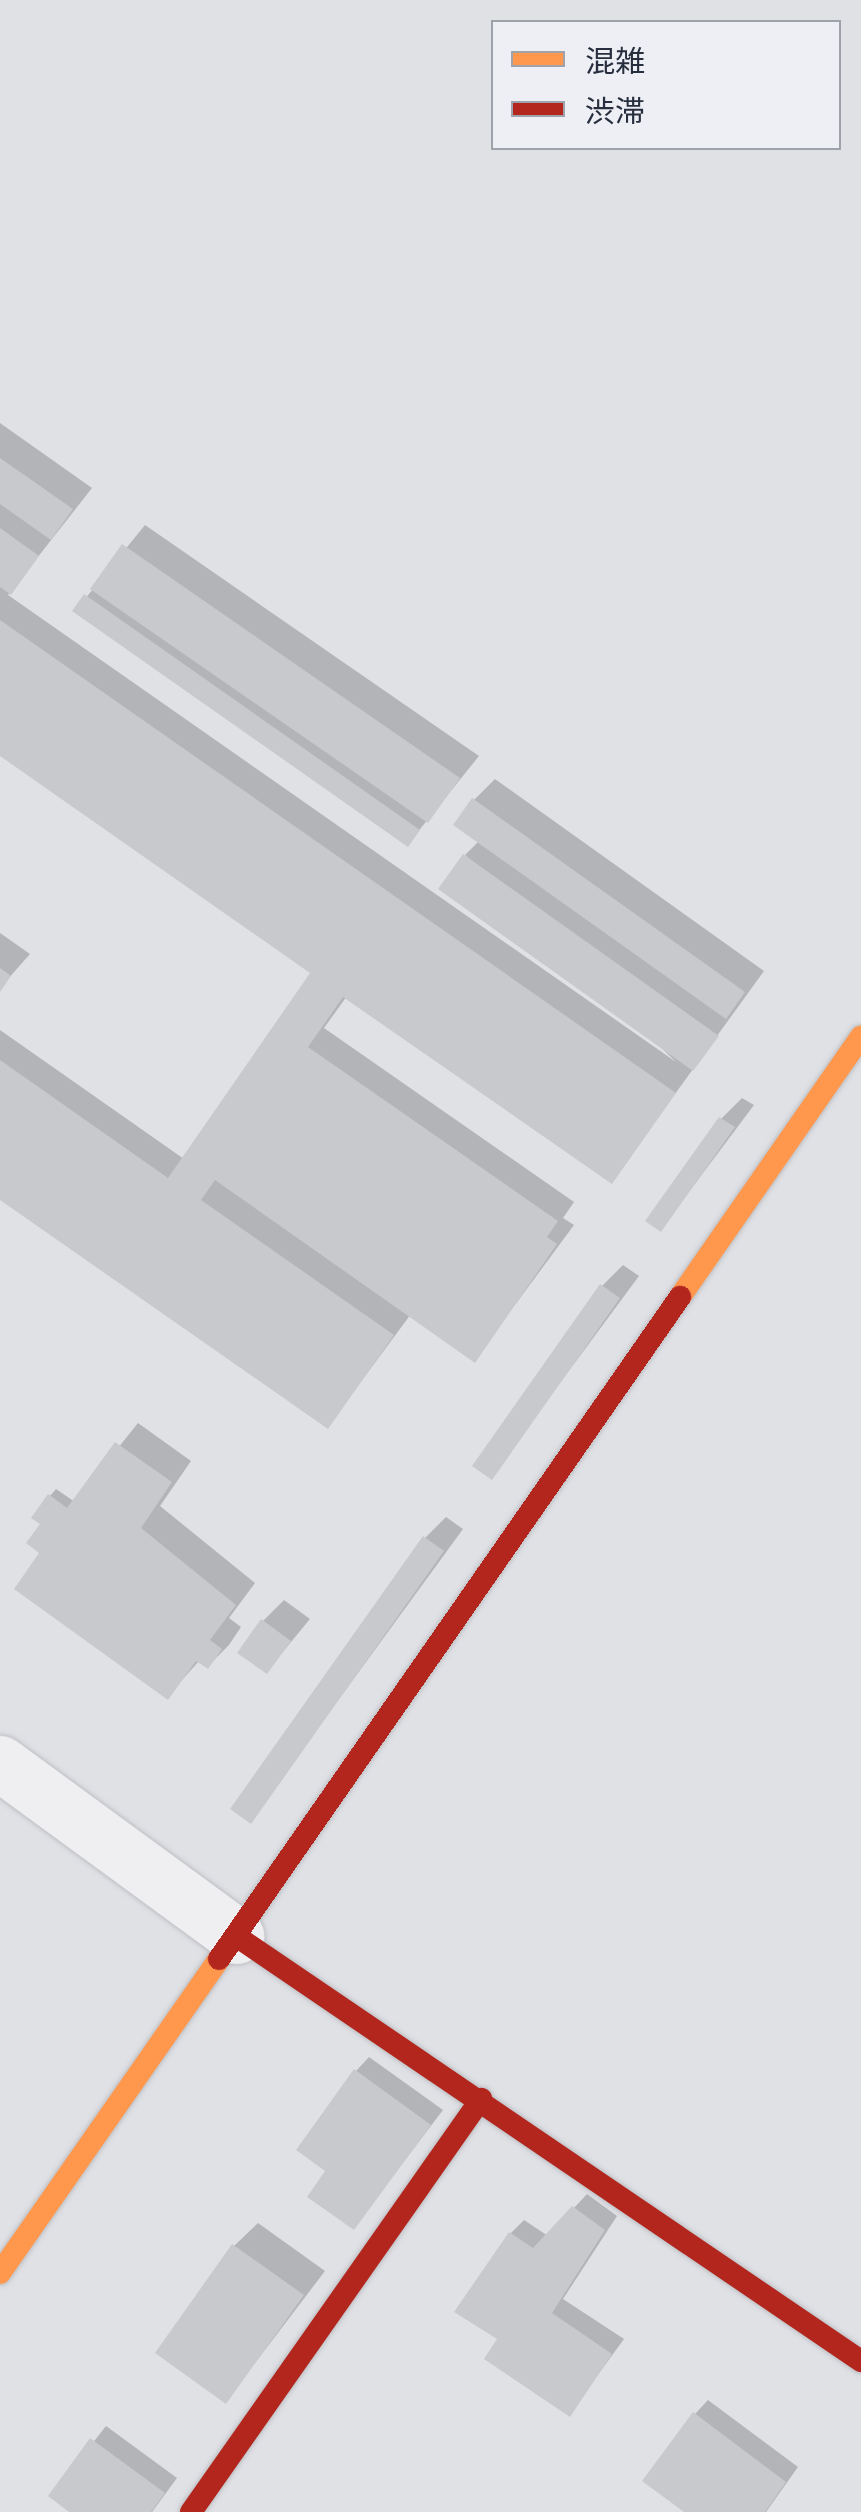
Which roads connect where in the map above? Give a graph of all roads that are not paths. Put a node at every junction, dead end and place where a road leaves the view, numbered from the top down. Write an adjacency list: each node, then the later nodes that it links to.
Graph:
1 (861, 1037): 3 (street)
2 (0, 1762): 3 (street)
3 (236, 1936): 4 (street); 5 (street)
4 (481, 2099): 6 (street); 7 (street)
5 (0, 2273)
6 (861, 2360)
7 (191, 2512)

